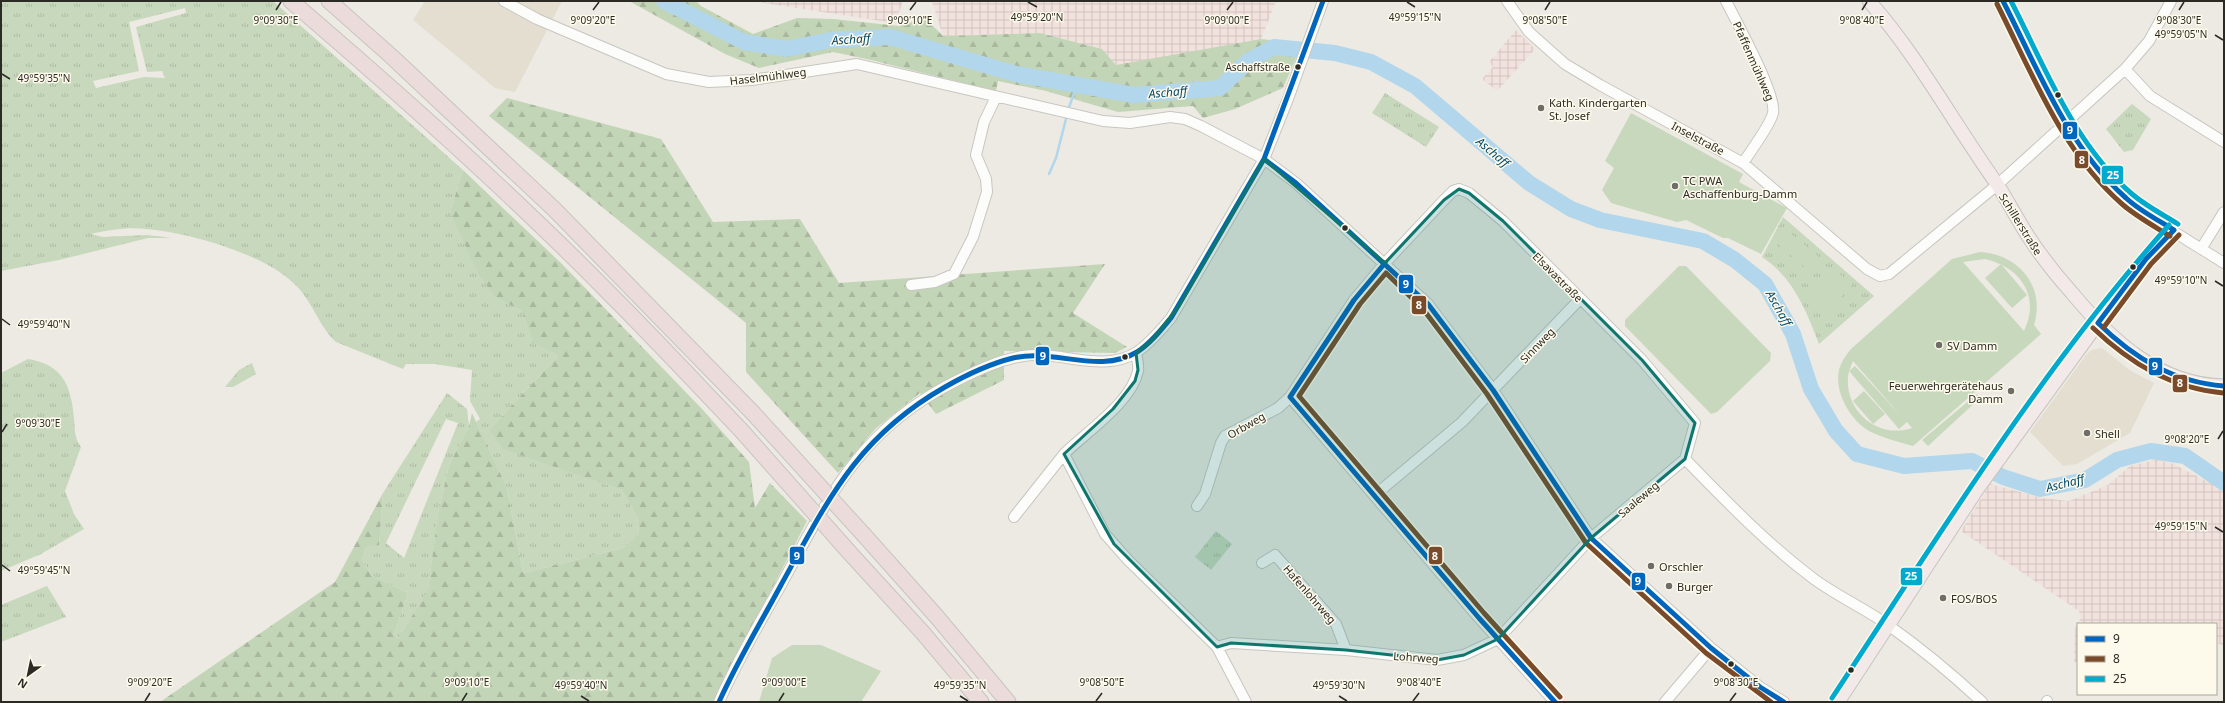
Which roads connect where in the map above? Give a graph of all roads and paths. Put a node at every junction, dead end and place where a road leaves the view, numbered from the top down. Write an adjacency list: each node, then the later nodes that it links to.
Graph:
1 (291, 1): 42 (highway, bridge)
2 (329, 1): 43 (highway, bridge)
3 (504, 1): 11 (street, Haselmühlweg)
4 (1323, 1): 14 (street)
5 (1507, 1): 15 (street, Inselstraße)
6 (1726, 1): 15 (street, Pfaffenmühlweg)
7 (1869, 1): 16 (main road, Schillerstraße)
8 (2003, 1): 12 (street)
9 (2171, 1): 10 (street)
10 (2125, 69): 12 (street); 13 (street)
11 (996, 97): 14 (street, Haselmühlweg); 22 (street)
12 (2066, 122): 16 (street); 18 (street)
13 (2224, 142)
14 (1264, 159): 20 (street); 25 (street)
15 (1743, 163): 16 (street, Inselstraße)
16 (1997, 185): 24 (main road, Schillerstraße)
17 (2224, 212): 19 (street)
18 (2174, 230): 19 (street); 24 (street)
19 (2201, 249): 21 (street)
20 (1385, 263): 23 (street, Elsavastraße); 27 (street); 28 (street, Orbweg)
21 (2224, 263)
22 (911, 285)
23 (1580, 299): 27 (street, Sinnweg); 30 (street, Elsavastraße)
24 (2098, 322): 26 (main road, Schillerstraße); 36 (main road)
25 (1136, 353): 29 (street); 41 (street)
26 (2224, 386)
27 (1493, 390): 31 (street, Sinnweg); 34 (street)
28 (1290, 397): 31 (street); 32 (street, Orbweg)
29 (1064, 454): 33 (street); 38 (street)
30 (1684, 459): 34 (street, Saaleweg); 36 (street)
31 (1375, 495): 37 (street)
32 (1197, 506)
33 (1014, 517)
34 (1591, 538): 37 (street, Lohrweg); 39 (street)
35 (1262, 563): 40 (street, Hafenlohrweg)
36 (1887, 624): 48 (main road); 49 (street)
37 (1498, 639): 40 (street, Lohrweg); 45 (street)
38 (1217, 647): 40 (street, Lohrweg); 44 (street)
39 (1711, 648): 46 (street); 47 (street)
40 (1346, 650)
41 (719, 702)
42 (981, 702)
43 (1008, 702)
44 (1246, 702)
45 (1555, 702)
46 (1665, 702)
47 (1784, 702)
48 (1838, 702)
49 (1982, 702)

